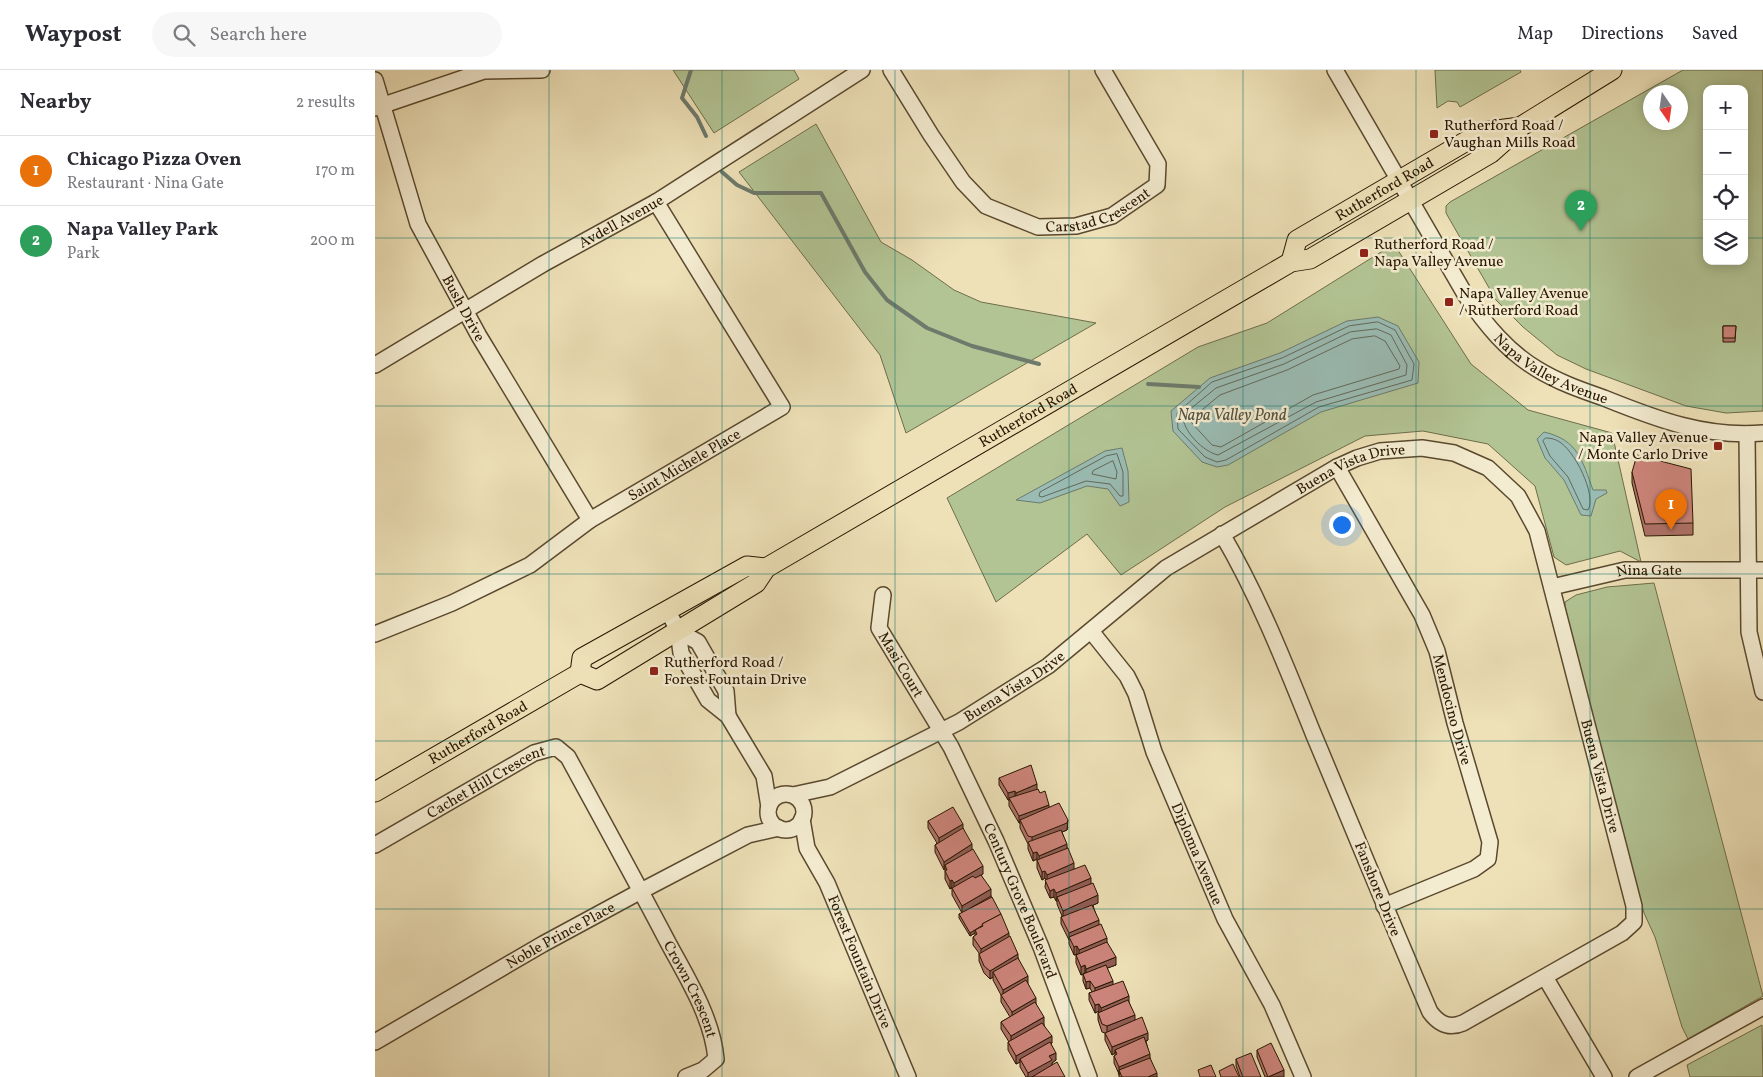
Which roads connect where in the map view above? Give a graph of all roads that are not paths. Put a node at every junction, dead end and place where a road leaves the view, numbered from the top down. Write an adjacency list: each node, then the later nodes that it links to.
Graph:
1 (542, 70): 8 (street)
2 (862, 70): 12 (street, Avdell Avenue)
3 (891, 70): 4 (street, Carstad Crescent)
4 (1103, 70)
5 (1335, 70): 10 (street, Napa Valley Avenue)
6 (1612, 70): 9 (main road, Rutherford Road)
7 (375, 80): 8 (street, Bush Drive)
8 (379, 106): 14 (street, Bush Drive)
9 (1520, 128): 10 (main road, Rutherford Road); 11 (main road, Rutherford Road)
10 (1399, 180): 11 (street, Napa Valley Avenue); 13 (main road, Rutherford Road)
11 (1410, 201): 13 (main road, Rutherford Road); 17 (street, Napa Valley Avenue)
12 (656, 202): 14 (street, Avdell Avenue); 19 (street, Saint Michele Place)
13 (1291, 262): 21 (main road, Rutherford Road)
14 (466, 312): 15 (street, Avdell Avenue); 19 (street, Bush Drive)
15 (375, 365)
16 (1763, 433): 17 (street, Napa Valley Avenue)
17 (1747, 434): 22 (street)
18 (1337, 467): 20 (street, Buena Vista Drive); 24 (street, Buena Vista Drive); 44 (street, Mendocino Drive)
19 (590, 520): 29 (street, Saint Michele Place)
20 (1222, 534): 28 (street, Buena Vista Drive); 44 (street, Fanshore Drive)
21 (766, 568): 26 (main road, Rutherford Road); 27 (main road, Rutherford Road)
22 (1748, 570): 23 (street, Nina Gate); 24 (street, Nina Gate); 31 (street)
23 (1763, 570)
24 (1552, 587): 45 (street, Buena Vista Drive)
25 (883, 594): 32 (street, Masi Court)
26 (668, 611): 27 (street); 30 (main road, Rutherford Road)
27 (678, 630): 30 (main road, Rutherford Road); 33 (street)
28 (1091, 631): 32 (street, Buena Vista Drive); 52 (street, Diploma Avenue)
29 (375, 634)
30 (580, 673): 35 (main road, Rutherford Road)
31 (1763, 692)
32 (941, 730): 34 (street, Buena Vista Drive); 51 (street, Century Grove Boulevard)
33 (764, 776): 36 (street); 37 (street)
34 (830, 787): 36 (street, Buena Vista Drive); 38 (street, Buena Vista Drive)
35 (375, 792)
36 (792, 795): 37 (street); 38 (street)
37 (768, 808): 39 (street); 40 (street, Noble Prince Place)
38 (803, 816): 39 (street); 42 (street, Forest Fountain Drive)
39 (780, 828): 40 (street, Noble Prince Place); 42 (street, Forest Fountain Drive)
40 (748, 834): 43 (street, Noble Prince Place)
41 (375, 845): 43 (street, Cachet Hill Crescent)
42 (807, 848): 50 (street, Forest Fountain Drive)
43 (641, 891): 48 (street, Noble Prince Place); 49 (street, Crown Crescent)
44 (1384, 906): 46 (street, Fanshore Drive)
45 (1634, 906): 46 (street, Fanshore Drive)
46 (1545, 977): 53 (street)
47 (1763, 1007): 54 (street)
48 (375, 1042)
49 (686, 1077)
50 (908, 1077)
51 (1089, 1077)
52 (1303, 1077)
53 (1604, 1077)
54 (1637, 1077)

